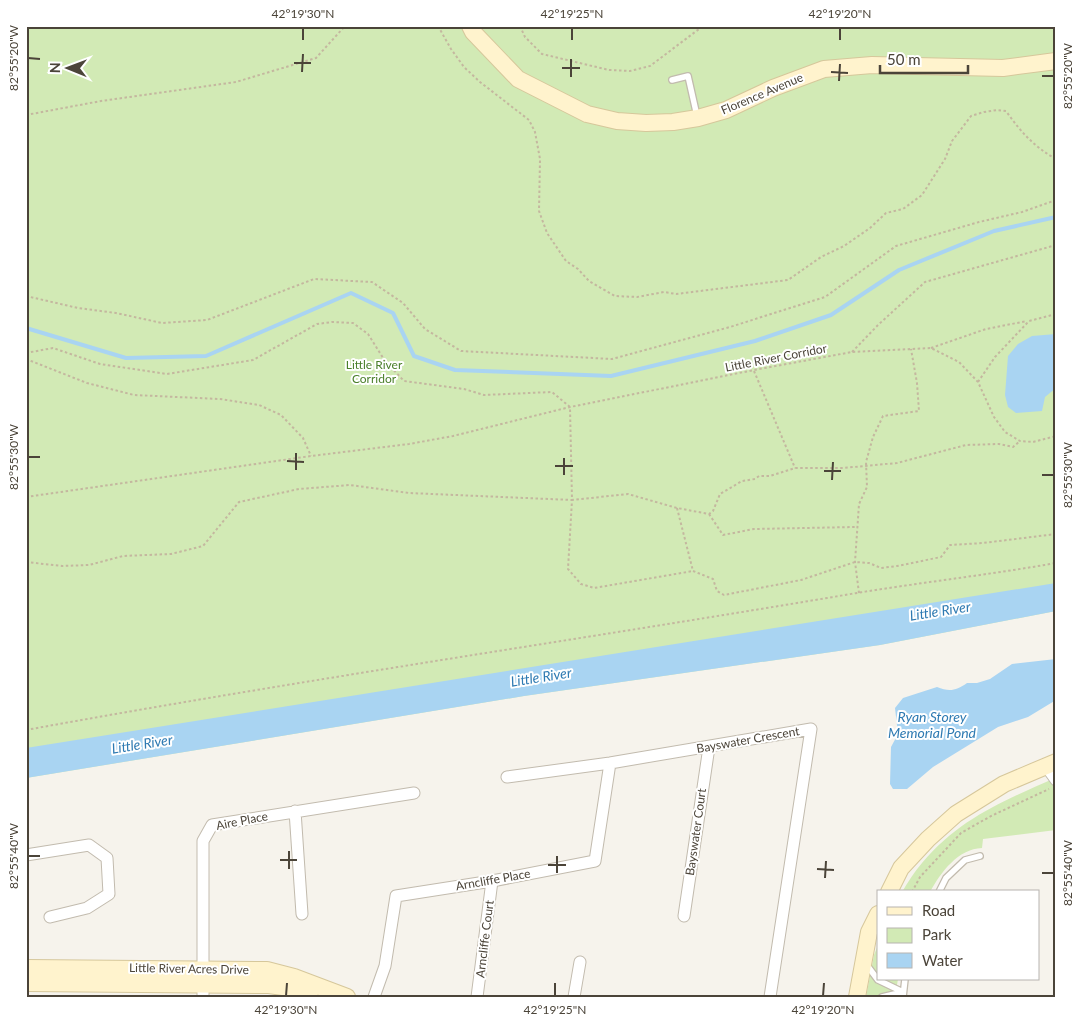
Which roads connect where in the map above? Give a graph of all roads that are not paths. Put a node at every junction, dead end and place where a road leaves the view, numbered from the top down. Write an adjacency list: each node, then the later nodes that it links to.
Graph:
1 (470, 26): 4 (street, Florence Avenue)
2 (1056, 61): 4 (street, Florence Avenue)
3 (672, 80): 4 (lane)
4 (698, 118)
5 (708, 747): 6 (street, Bayswater Crescent); 18 (street, Bayswater Court); 35 (street, Bayswater Crescent)
6 (610, 763): 8 (street, Bayswater Crescent); 14 (street, Arncliffe Place)
7 (1051, 764): 9 (street); 15 (street)
8 (506, 777)
9 (1056, 780)
10 (414, 793): 11 (street, Aire Place)
11 (295, 811): 17 (street); 28 (street, Aire Place)
12 (26, 855): 20 (street)
13 (980, 856): 16 (lane)
14 (492, 881): 32 (street, Arncliffe Place); 33 (street, Arncliffe Court)
15 (891, 890)
16 (940, 890)
17 (302, 914)
18 (684, 916)
19 (877, 916): 21 (street)
20 (50, 917)
21 (864, 960): 24 (lane); 36 (street)
22 (580, 962): 34 (street)
23 (26, 968): 28 (street, Little River Acres Drive)
24 (877, 979)
25 (878, 980): 29 (lane)
26 (905, 980): 29 (lane)
27 (26, 983): 28 (street, Little River Acres Drive)
28 (203, 983): 30 (street, Little River Acres Drive); 31 (street, Little River Acres Drive)
29 (903, 994): 37 (lane)
30 (310, 997)
31 (346, 997)
32 (374, 997)
33 (477, 997)
34 (574, 997)
35 (770, 997)
36 (857, 997)
37 (882, 997)

